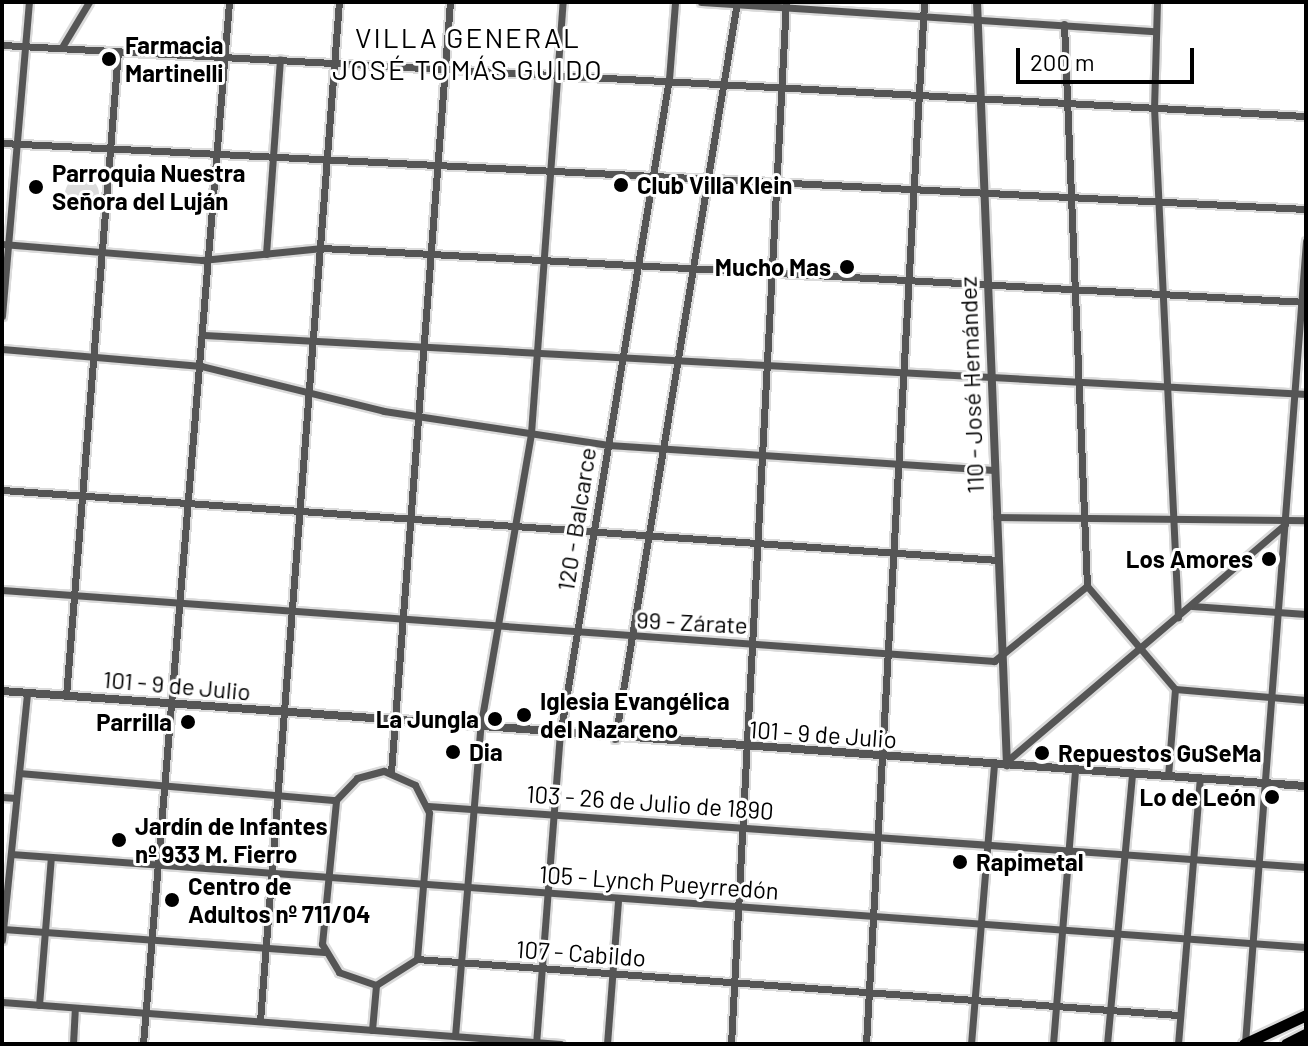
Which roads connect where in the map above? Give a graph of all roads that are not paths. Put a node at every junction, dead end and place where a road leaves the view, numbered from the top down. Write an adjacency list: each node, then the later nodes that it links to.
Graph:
1 (29, 2): 19 (street)
2 (89, 2): 20 (street)
3 (229, 2): 22 (street)
4 (339, 2): 24 (street)
5 (450, 2): 25 (street)
6 (563, 2): 26 (street)
7 (675, 2): 27 (street, 120 - Balcarce)
8 (701, 2): 12 (street)
9 (924, 2): 14 (street)
10 (977, 2): 15 (street, 110 - José Hernández)
11 (1157, 2): 17 (street)
12 (737, 4): 13 (street); 28 (street)
13 (786, 5): 14 (street); 29 (street)
14 (923, 14): 15 (street); 30 (street)
15 (978, 18): 16 (street); 31 (street, 110 - José Hernández)
16 (1064, 24): 17 (street); 32 (street)
17 (1155, 31): 33 (street)
18 (2, 45): 19 (street)
19 (27, 46): 20 (street); 36 (street)
20 (62, 47): 21 (street)
21 (118, 51): 22 (street); 37 (street)
22 (225, 57): 23 (street); 40 (street)
23 (280, 60): 24 (street); 39 (street)
24 (335, 63): 25 (street); 38 (street)
25 (445, 68): 26 (street); 41 (street)
26 (557, 74): 27 (street); 42 (street)
27 (669, 79): 28 (street); 43 (street, 120 - Balcarce)
28 (725, 83): 29 (street); 44 (street)
29 (782, 86): 30 (street); 45 (street)
30 (917, 94): 31 (street); 46 (street)
31 (980, 97): 32 (street); 47 (street, 110 - José Hernández)
32 (1067, 102): 33 (street); 48 (street)
33 (1154, 107): 34 (street); 49 (street)
34 (1306, 116)
35 (2, 143): 36 (street)
36 (17, 144): 37 (street); 52 (street)
37 (109, 151): 40 (street); 54 (street)
38 (328, 155): 39 (street); 41 (street); 53 (street)
39 (272, 158): 40 (street); 56 (street)
40 (217, 159): 58 (street)
41 (439, 161): 42 (street); 55 (street)
42 (550, 167): 43 (street); 57 (street)
43 (654, 172): 44 (street); 59 (street, 120 - Balcarce)
44 (711, 175): 45 (street); 60 (street)
45 (777, 179): 46 (street); 61 (street)
46 (913, 185): 47 (street); 62 (street)
47 (983, 190): 48 (street); 63 (street, 110 - José Hernández)
48 (1071, 196): 49 (street); 64 (street)
49 (1159, 201): 50 (street); 65 (street)
50 (1306, 209)
51 (1306, 241): 66 (street)
52 (5, 244): 54 (street); 67 (street)
53 (322, 248): 55 (street); 56 (street); 69 (street)
54 (102, 252): 58 (street); 73 (street)
55 (432, 253): 57 (street); 70 (street)
56 (266, 254): 58 (street)
57 (544, 259): 59 (street); 72 (street)
58 (210, 260): 68 (street)
59 (639, 265): 60 (street); 74 (street, 120 - Balcarce)
60 (697, 268): 61 (street); 75 (street)
61 (772, 272): 62 (street); 77 (street)
62 (907, 281): 63 (street); 78 (street)
63 (987, 283): 64 (street); 79 (street, 110 - José Hernández)
64 (1074, 287): 65 (street); 80 (street)
65 (1163, 293): 66 (street); 81 (street)
66 (1304, 302): 83 (street)
67 (2, 316)
68 (204, 335): 69 (street); 76 (street)
69 (314, 341): 70 (street); 82 (street)
70 (425, 346): 72 (street); 85 (street)
71 (2, 349): 73 (street)
72 (537, 353): 74 (street); 86 (street)
73 (91, 357): 76 (street); 93 (street)
74 (623, 358): 75 (street); 87 (street, 120 - Balcarce)
75 (683, 360): 77 (street); 88 (street)
76 (201, 366): 82 (street); 94 (street)
77 (768, 366): 78 (street); 89 (street)
78 (902, 371): 79 (street); 90 (street)
79 (991, 377): 80 (street); 91 (street, 110 - José Hernández)
80 (1077, 381): 81 (street); 97 (street)
81 (1167, 387): 83 (street); 98 (street)
82 (311, 393): 85 (street); 95 (street)
83 (1294, 394): 84 (street); 101 (street)
84 (1306, 394)
85 (420, 416): 86 (street); 100 (street)
86 (531, 433): 87 (street); 102 (street)
87 (608, 445): 88 (street); 103 (street, 120 - Balcarce)
88 (666, 452): 89 (street); 104 (street)
89 (762, 458): 90 (street); 105 (street)
90 (897, 465): 91 (street); 106 (street)
91 (994, 470): 96 (street, 110 - José Hernández)
92 (2, 490): 93 (street)
93 (80, 496): 94 (street); 110 (street)
94 (190, 505): 95 (street); 111 (street)
95 (301, 513): 100 (street); 114 (street)
96 (996, 517): 97 (street); 107 (street, 110 - José Hernández)
97 (1083, 517): 98 (street); 108 (street)
98 (1170, 517): 101 (street); 116 (street)
99 (1306, 520): 101 (street)
100 (411, 521): 102 (street); 117 (street)
101 (1285, 522): 112 (street); 113 (street)
102 (514, 530): 103 (street); 118 (street)
103 (593, 536): 104 (street); 119 (street, 120 - Balcarce)
104 (651, 540): 105 (street); 120 (street)
105 (758, 546): 106 (street); 121 (street)
106 (894, 552): 107 (street); 123 (street)
107 (998, 560): 124 (street, 110 - José Hernández)
108 (1087, 586): 122 (street); 124 (street)
109 (2, 590): 110 (street, 99 - Zárate)
110 (72, 596): 111 (street, 99 - Zárate); 128 (street)
111 (183, 606): 114 (street, 99 - Zárate); 131 (street)
112 (1192, 606): 113 (street); 116 (street)
113 (1277, 612): 115 (street); 129 (street)
114 (293, 613): 117 (street, 99 - Zárate); 132 (street)
115 (1306, 614)
116 (1178, 617): 122 (street)
117 (403, 622): 118 (street, 99 - Zárate); 133 (street)
118 (497, 629): 119 (street, 99 - Zárate); 134 (street)
119 (577, 636): 120 (street, 99 - Zárate); 135 (street, 120 - Balcarce)
120 (631, 639): 121 (street, 99 - Zárate); 136 (street)
121 (752, 645): 123 (street, 99 - Zárate); 137 (street)
122 (1140, 649): 125 (street); 139 (street)
123 (888, 653): 124 (street, 99 - Zárate); 138 (street)
124 (1002, 659): 139 (street, 110 - José Hernández)
125 (1175, 689): 129 (street); 145 (street)
126 (2, 691): 127 (street, 101 - 9 de Julio)
127 (27, 693): 128 (street, 101 - 9 de Julio); 143 (street)
128 (66, 696): 131 (street, 101 - 9 de Julio)
129 (1272, 698): 130 (street); 147 (street)
130 (1306, 700)
131 (175, 705): 132 (street, 101 - 9 de Julio); 148 (street)
132 (284, 714): 133 (street, 101 - 9 de Julio); 150 (street)
133 (395, 722): 134 (street, 101 - 9 de Julio); 142 (street)
134 (480, 729): 135 (street, 101 - 9 de Julio); 155 (street)
135 (560, 735): 136 (street, 101 - 9 de Julio); 156 (street, 120 - Balcarce)
136 (615, 739): 137 (street, 101 - 9 de Julio)
137 (747, 749): 138 (street, 101 - 9 de Julio); 157 (street)
138 (882, 758): 140 (street, 101 - 9 de Julio); 158 (street)
139 (1007, 763): 140 (street, 101 - 9 de Julio); 141 (street, 101 - 9 de Julio)
140 (994, 765): 159 (street)
141 (1075, 770): 144 (street, 101 - 9 de Julio); 160 (street)
142 (391, 772): 153 (street); 154 (street)
143 (19, 773): 148 (street); 152 (street)
144 (1132, 774): 145 (street, 101 - 9 de Julio); 162 (street)
145 (1168, 776): 146 (street, 101 - 9 de Julio)
146 (1200, 779): 147 (street, 101 - 9 de Julio); 164 (street)
147 (1264, 783): 149 (street, 101 - 9 de Julio); 165 (street)
148 (169, 785): 150 (street); 166 (street)
149 (1306, 786)
150 (278, 794): 153 (street); 168 (street)
151 (2, 797): 152 (street)
152 (16, 798): 161 (street)
153 (336, 800): 169 (street)
154 (428, 806): 155 (street, 103 - 26 de Julio de 1890); 170 (street)
155 (474, 810): 156 (street, 103 - 26 de Julio de 1890); 171 (street)
156 (555, 817): 157 (street, 103 - 26 de Julio de 1890); 172 (street, 120 - Balcarce)
157 (743, 828): 158 (street, 103 - 26 de Julio de 1890); 175 (street)
158 (878, 837): 159 (street, 103 - 26 de Julio de 1890); 176 (street)
159 (987, 846): 160 (street, 103 - 26 de Julio de 1890); 177 (street)
160 (1069, 852): 162 (street, 103 - 26 de Julio de 1890); 179 (street)
161 (11, 854): 163 (street, 105 - Lynch Pueyrredón); 173 (street)
162 (1125, 855): 164 (street, 103 - 26 de Julio de 1890); 181 (street)
163 (51, 857): 166 (street, 105 - Lynch Pueyrredón); 180 (street)
164 (1192, 859): 165 (street, 103 - 26 de Julio de 1890); 183 (street)
165 (1257, 863): 167 (street, 103 - 26 de Julio de 1890); 185 (street)
166 (162, 864): 168 (street, 105 - Lynch Pueyrredón); 182 (street)
167 (1306, 867)
168 (273, 874): 169 (street, 105 - Lynch Pueyrredón); 187 (street)
169 (327, 878): 170 (street, 105 - Lynch Pueyrredón); 188 (street)
170 (422, 886): 171 (street, 105 - Lynch Pueyrredón); 189 (street)
171 (468, 890): 172 (street, 105 - Lynch Pueyrredón); 190 (street)
172 (548, 895): 174 (street, 105 - Lynch Pueyrredón); 191 (street, 120 - Balcarce)
173 (4, 899): 178 (street)
174 (618, 901): 175 (street, 105 - Lynch Pueyrredón); 192 (street)
175 (739, 907): 176 (street, 105 - Lynch Pueyrredón); 193 (street)
176 (874, 918): 177 (street, 105 - Lynch Pueyrredón); 195 (street)
177 (981, 924): 179 (street, 105 - Lynch Pueyrredón); 196 (street)
178 (3, 929): 180 (street); 184 (street)
179 (1063, 930): 181 (street, 105 - Lynch Pueyrredón); 199 (street)
180 (45, 932): 182 (street); 198 (street)
181 (1117, 935): 183 (street, 105 - Lynch Pueyrredón); 201 (street)
182 (156, 939): 187 (street); 202 (street)
183 (1184, 939): 185 (street, 105 - Lynch Pueyrredón); 203 (street)
184 (2, 940)
185 (1250, 943): 186 (street, 105 - Lynch Pueyrredón); 221 (street)
186 (1306, 947)
187 (266, 948): 188 (street); 205 (street)
188 (324, 952): 194 (street)
189 (417, 959): 190 (street, 107 - Cabildo); 194 (street)
190 (462, 964): 191 (street, 107 - Cabildo); 208 (street)
191 (542, 970): 192 (street, 107 - Cabildo); 210 (street, 120 - Balcarce)
192 (613, 976): 193 (street, 107 - Cabildo); 214 (street)
193 (735, 984): 195 (street, 107 - Cabildo); 215 (street)
194 (376, 985): 206 (street)
195 (869, 991): 196 (street, 107 - Cabildo); 216 (street)
196 (975, 998): 199 (street, 107 - Cabildo); 217 (street)
197 (2, 1002): 198 (street)
198 (39, 1005): 200 (street)
199 (1056, 1005): 201 (street, 107 - Cabildo); 218 (street)
200 (75, 1008): 202 (street); 211 (street)
201 (1110, 1009): 203 (street, 107 - Cabildo); 219 (street)
202 (148, 1012): 205 (street); 212 (street)
203 (1177, 1015): 220 (street)
204 (1306, 1015): 221 (main road)
205 (260, 1021): 206 (street)
206 (372, 1030): 208 (street)
207 (1306, 1034): 222 (main road)
208 (455, 1036): 209 (street)
209 (485, 1042): 210 (street)
210 (536, 1043): 213 (street)
211 (73, 1044)
212 (143, 1044)
213 (560, 1044)
214 (607, 1044)
215 (731, 1044)
216 (866, 1044)
217 (971, 1044)
218 (1053, 1044)
219 (1107, 1044)
220 (1178, 1044)
221 (1244, 1044)
222 (1286, 1044)

